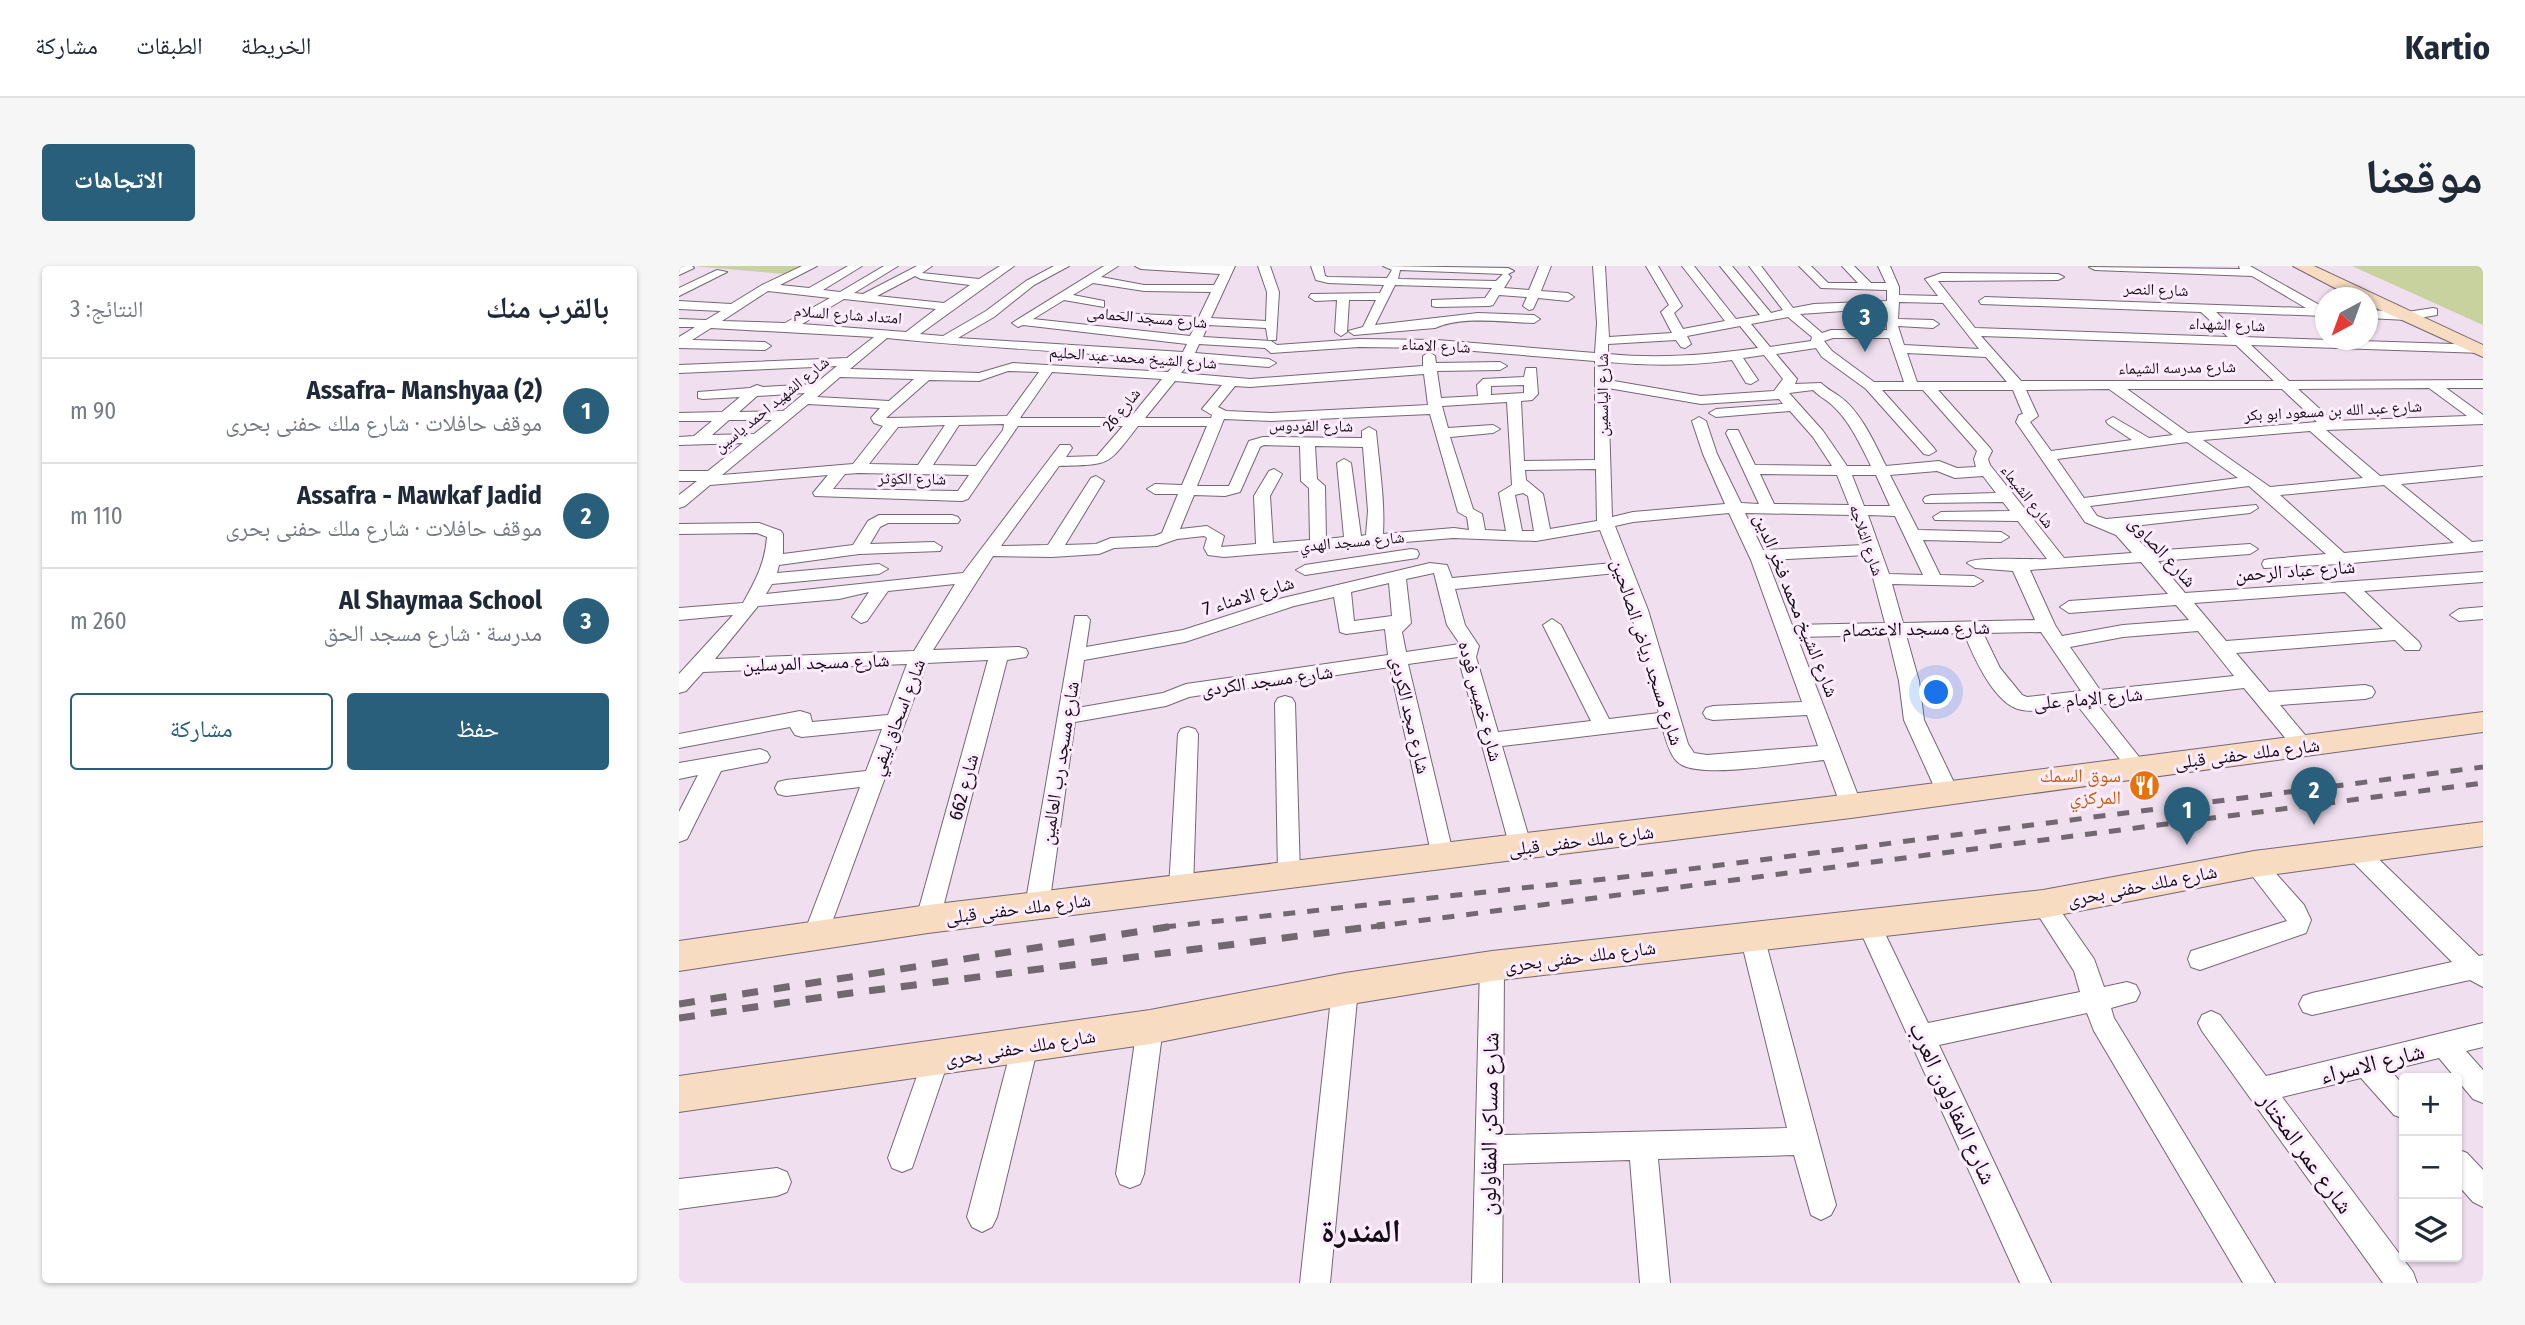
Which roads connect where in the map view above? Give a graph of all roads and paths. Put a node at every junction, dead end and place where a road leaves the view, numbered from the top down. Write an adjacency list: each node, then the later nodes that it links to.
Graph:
1 (811, 266): 37 (street)
2 (856, 266): 43 (street)
3 (892, 266): 46 (street)
4 (1008, 266): 36 (street)
5 (1063, 266): 54 (street)
6 (1112, 266): 34 (street)
7 (1141, 266): 30 (street)
8 (1264, 266): 88 (street)
9 (1317, 266): 35 (street)
10 (1389, 266): 11 (street)
11 (1399, 266): 25 (street); 35 (street)
12 (1545, 266): 45 (street)
13 (1599, 266): 90 (street, شارع الياسمين)
14 (1652, 266): 85 (street)
15 (1688, 266): 75 (street)
16 (1725, 266): 68 (street)
17 (1755, 266): 65 (street)
18 (1805, 266): 38 (street)
19 (1848, 266): 38 (street)
20 (1884, 266): 63 (street)
21 (2095, 266): 29 (street); 33 (street)
22 (2242, 266): 29 (street)
23 (2301, 266): 69 (street)
24 (2331, 266): 66 (street)
25 (1510, 268): 40 (street)
26 (924, 271): 36 (street); 50 (street)
27 (1939, 271): 31 (street); 55 (street)
28 (721, 272): 42 (street)
29 (2255, 273): 60 (street)
30 (1223, 276): 39 (street); 72 (street, شارع 26)
31 (2041, 277): 32 (street); 41 (street)
32 (2059, 277)
33 (2104, 277)
34 (1091, 279): 39 (street); 47 (street)
35 (1392, 281): 40 (street); 49 (street)
36 (981, 283): 44 (street)
37 (767, 287): 43 (street); 62 (street)
38 (1868, 287): 63 (street)
39 (1153, 288): 70 (street)
40 (1498, 288): 45 (street); 74 (street)
41 (2050, 290)
42 (679, 292)
43 (811, 292): 46 (street)
44 (964, 294): 54 (street); 61 (street)
45 (1535, 294): 52 (street); 74 (street)
46 (841, 295): 50 (street); 78 (street)
47 (1062, 296): 57 (street); 73 (street)
48 (1343, 296): 49 (street); 51 (street); 82 (street)
49 (1383, 296): 80 (street)
50 (866, 297): 53 (street)
51 (1315, 297)
52 (1568, 297)
53 (881, 299): 61 (street); 79 (street)
54 (1007, 300): 89 (street)
55 (1947, 300): 63 (street); 83 (street)
56 (1985, 301): 59 (street, شارع النصر)
57 (1100, 304)
58 (679, 305): 62 (street)
59 (2202, 306): 64 (street, شارع النصر); 93 (street)
60 (2315, 306)
61 (948, 307): 86 (street)
62 (734, 308): 77 (street)
63 (1892, 309): 65 (street); 71 (street); 91 (street, شارع الامناء); 98 (street)
64 (2315, 311)
65 (1790, 312): 68 (street); 91 (street)
66 (2433, 312): 69 (street); 96 (street)
67 (2378, 315): 69 (street)
68 (1767, 316): 75 (street)
69 (2407, 316): 96 (street)
70 (1120, 317): 72 (street); 81 (street)
71 (1932, 318)
72 (1205, 320): 87 (street, شارع 26); 88 (street)
73 (1021, 321): 81 (street, شارع مسجد الحمامى); 92 (street)
74 (1435, 322): 80 (street); 95 (street)
75 (1737, 322): 85 (street); 99 (street)
76 (679, 323): 77 (street, امتداد شارع السلام)
77 (707, 325): 78 (street, امتداد شارع السلام); 94 (street)
78 (786, 328): 79 (street, امتداد شارع السلام)
79 (834, 329): 84 (street, امتداد شارع السلام)
80 (1367, 330): 82 (street)
81 (1102, 332): 87 (street, شارع مسجد الحمامى)
82 (1342, 332): 88 (street)
83 (1971, 332): 93 (street, شارع الشهداء); 100 (street)
84 (885, 333): 86 (street, امتداد شارع السلام); 97 (street, شارع الشهيد احمد ياسين)
85 (1679, 335): 90 (street); 104 (street)
86 (909, 336): 89 (street, امتداد شارع السلام)
87 (1195, 339): 88 (street, شارع مسجد الحمامى); 102 (street, شارع 26)
88 (1272, 339): 95 (street, شارع الامناء); 106 (street)
89 (945, 340): 92 (street, امتداد شارع السلام)
90 (1602, 341): 103 (street, شارع الياسمين)
91 (1819, 341): 99 (street, شارع الامناء); 122 (street)
92 (986, 342): 102 (street, امتداد شارع السلام)
93 (2240, 342): 96 (street, شارع الشهداء); 119 (street)
94 (679, 343): 97 (street)
95 (1433, 344): 103 (street, شارع الامناء); 112 (street)
96 (2482, 346)
97 (867, 349): 105 (street, شارع الشهيد احمد ياسين)
98 (1900, 349): 100 (street); 123 (street)
99 (1768, 351): 101 (street, شارع الامناء); 131 (street)
100 (1990, 354): 124 (street)
101 (1735, 355): 104 (street, شارع الامناء); 126 (street)
102 (1187, 357): 106 (street, امتداد شارع السلام); 115 (street, شارع 26)
103 (1601, 359): 104 (street, شارع الامناء); 118 (street, شارع الياسمين)
104 (1694, 361)
105 (851, 362): 107 (street); 113 (street, شارع الشهيد احمد ياسين)
106 (1269, 363): 117 (street)
107 (785, 366): 109 (street); 128 (street)
108 (1500, 366): 112 (street, شارع الشيخ محمد عبد الحليم)
109 (743, 368): 110 (street); 130 (street)
110 (679, 369)
111 (1048, 369): 114 (street, شارع الشيخ محمد عبد الحليم); 115 (street, شارع الشيخ محمد عبد الحليم); 144 (street, شارع الكوثر)
112 (1429, 369): 129 (street, شارع الشيخ محمد عبد الحليم); 136 (street)
113 (838, 373): 114 (street, شارع الشيخ محمد عبد الحليم); 127 (street, شارع الشهيد احمد ياسين)
114 (925, 376): 135 (street)
115 (1171, 376): 116 (street, شارع الشيخ محمد عبد الحليم); 147 (street, شارع 26)
116 (1231, 382): 117 (street, شارع الشيخ محمد عبد الحليم); 141 (street)
117 (1263, 383): 129 (street, شارع الشيخ محمد عبد الحليم)
118 (1601, 383): 126 (street); 163 (street, شارع الياسمين)
119 (2284, 383): 120 (street, شارع مدرسه الشيماء); 125 (street, شارع مدرسه الشيماء); 149 (street)
120 (2432, 384): 121 (street, شارع مدرسه الشيماء); 143 (street)
121 (2483, 384)
122 (1871, 386): 123 (street, شارع مدرسه الشيماء); 159 (street)
123 (1919, 386): 124 (street, شارع مدرسه الشيماء); 172 (street, شارع الشيماء)
124 (2018, 386): 125 (street, شارع مدرسه الشيماء); 161 (street, شارع الصاوى)
125 (2112, 386): 153 (street)
126 (1752, 387): 131 (street); 137 (street)
127 (820, 388): 128 (street); 133 (street, شارع الشهيد احمد ياسين)
128 (754, 392): 130 (street); 140 (street)
129 (1368, 394): 136 (street); 141 (street)
130 (703, 395): 138 (street)
131 (1786, 397): 137 (street); 170 (street, شارع الثلاجه); 171 (street)
132 (1514, 398): 134 (street); 134 (street); 164 (street)
133 (805, 400): 135 (street); 139 (street, شارع الشهيد احمد ياسين)
134 (1485, 400): 136 (street)
135 (893, 405): 146 (street)
136 (1436, 406): 151 (street)
137 (1765, 411): 188 (street, شارع الشيخ محمد فخر الدين)
138 (680, 412): 140 (street)
139 (787, 415): 140 (street); 154 (street, شارع الشهيد احمد ياسين)
140 (726, 416): 155 (street)
141 (1218, 418): 147 (street); 182 (street)
142 (955, 420): 144 (street); 146 (street); 167 (street)
143 (2482, 420): 149 (street, شارع عبد الله بن مسعود ابو بكر)
144 (1011, 421): 147 (street); 169 (street, شارع الكوثر)
145 (2113, 421): 158 (street)
146 (894, 422): 165 (street)
147 (1132, 422): 160 (street, شارع 26)
148 (2313, 426): 149 (street, شارع عبد الله بن مسعود ابو بكر); 153 (street, شارع عبد الله بن مسعود ابو بكر); 179 (street)
149 (2330, 426)
150 (1493, 429): 151 (street)
151 (1444, 433): 200 (street)
152 (1733, 433): 168 (street)
153 (2187, 437): 158 (street, شارع عبد الله بن مسعود ابو بكر); 178 (street)
154 (759, 438): 155 (street); 176 (street, شارع الشهيد احمد ياسين)
155 (698, 440): 156 (street)
156 (679, 441)
157 (1307, 442): 182 (street, شارع الفردوس); 206 (street, شارع الفردوس); 208 (street)
158 (2146, 443): 161 (street, شارع عبد الله بن مسعود ابو بكر)
159 (1929, 451)
160 (1060, 455): 215 (street, شارع اسحاق ليفي)
161 (2047, 456): 187 (street, شارع الصاوى)
162 (1344, 463): 207 (street)
163 (1602, 464): 164 (street); 196 (street, شارع الياسمين)
164 (1517, 466): 180 (street)
165 (858, 468): 166 (street); 167 (street)
166 (841, 469): 169 (street, شارع الكوثر); 176 (street)
167 (923, 469): 169 (street)
168 (1750, 469): 170 (street); 190 (street)
169 (980, 471)
170 (1843, 471): 171 (street); 191 (street, شارع الثلاجه)
171 (1880, 471): 172 (street); 192 (street)
172 (1987, 471): 184 (street, شارع الشيماء)
173 (1274, 474): 212 (street)
174 (2479, 475): 179 (street)
175 (679, 476): 176 (street)
176 (709, 478): 186 (street, شارع الشهيد احمد ياسين)
177 (1096, 481): 216 (street)
178 (2253, 481): 183 (street); 187 (street)
179 (2381, 481): 183 (street); 210 (street)
180 (1526, 488): 201 (street); 203 (street)
181 (1155, 489): 182 (street, شارع الفردوس)
182 (1186, 490): 199 (street)
183 (2267, 492): 220 (street)
184 (2008, 498): 185 (street); 193 (street, شارع الشيماء)
185 (1931, 500)
186 (679, 503)
187 (2080, 503): 197 (street, شارع الصاوى)
188 (1736, 508): 190 (street, شارع مسجد الهدي); 196 (street, شارع مسجد الهدي); 218 (street, شارع الشيخ محمد فخر الدين)
189 (2250, 508): 197 (street)
190 (1769, 509): 191 (street, شارع مسجد الهدي)
191 (1857, 511): 192 (street, شارع مسجد الهدي); 213 (street, شارع الثلاجه)
192 (1900, 511): 202 (street)
193 (2022, 516): 194 (street); 222 (street, شارع الشيماء)
194 (1941, 517)
195 (953, 520): 211 (street)
196 (1606, 524): 201 (street, شارع مسجد الهدي); 225 (street, شارع مسجد رياض الصالحين)
197 (2105, 524): 219 (street, شارع الصاوى)
198 (679, 529): 221 (street)
199 (1169, 535): 212 (street, شارع مسجد الهدي); 216 (street, شارع مسجد الهدي)
200 (1478, 535): 203 (street, شارع مسجد الهدي); 206 (street, شارع مسجد الهدي)
201 (1543, 535): 203 (street, شارع مسجد الهدي)
202 (1913, 535): 204 (street); 235 (street)
203 (1515, 536)
204 (1966, 536): 205 (street); 228 (street)
205 (2001, 537)
206 (1374, 540): 207 (street, شارع مسجد الهدي)
207 (1353, 541): 208 (street, شارع مسجد الهدي)
208 (1314, 545): 212 (street, شارع مسجد الهدي); 227 (street)
209 (934, 547): 211 (street)
210 (2470, 547): 220 (street); 226 (street)
211 (859, 549): 221 (street)
212 (1265, 549)
213 (1874, 550): 218 (street); 234 (street, شارع الثلاجه)
214 (2250, 550): 219 (street)
215 (988, 551): 216 (street, شارع مسجد الهدي); 232 (street, شارع اسحاق ليفي)
216 (1052, 552)
217 (1411, 554): 227 (street)
218 (1757, 555): 254 (street, شارع الشيخ محمد فخر الدين)
219 (2145, 556): 222 (street); 239 (street, شارع الصاوى)
220 (2341, 559): 223 (street)
221 (772, 561): 233 (street)
222 (2059, 563): 224 (street)
223 (2270, 564)
224 (2020, 566): 228 (street); 251 (street)
225 (1622, 567): 236 (street); 272 (street, شارع مسجد رياض الصالحين)
226 (2483, 567)
227 (1305, 570): 240 (street)
228 (1975, 573): 235 (street)
229 (1397, 576): 236 (street, شارع الامناء 7); 238 (street, شارع الامناء 7); 248 (street, شارع مجد الكردى)
230 (880, 577): 232 (street); 233 (street); 241 (street); 246 (street)
231 (2483, 577): 237 (street, شارع عباد الرحمن)
232 (968, 578): 260 (street, شارع اسحاق ليفي)
233 (765, 579): 241 (street)
234 (1881, 579): 235 (street); 253 (street, شارع الثلاجه)
235 (1934, 580)
236 (1447, 584): 257 (street, شارع خميس فوده)
237 (2349, 587): 239 (street, شارع عباد الرحمن); 256 (street)
238 (1342, 590): 240 (street, شارع الامناء 7); 248 (street)
239 (2181, 599): 242 (street, شارع عباد الرحمن); 250 (street, شارع الصاوى)
240 (1302, 600): 259 (street, شارع الامناء 7)
241 (750, 605): 244 (street); 262 (street)
242 (2069, 607)
243 (2483, 613): 245 (street)
244 (679, 614)
245 (2459, 615)
246 (861, 617)
247 (1081, 620): 259 (street, شارع مسجد رب العالمين)
248 (1401, 621): 261 (street, شارع مجد الكردى)
249 (1552, 625): 275 (street)
250 (2202, 625): 255 (street); 256 (street, شارع الصاوى)
251 (2046, 626): 252 (street, شارع مسجد الاعتصام); 255 (street)
252 (1971, 627): 253 (street, شارع مسجد الاعتصام); 267 (street, شارع الإمام على)
253 (1894, 629): 254 (street, شارع مسجد الاعتصام); 287 (street, شارع الثلاجه)
254 (1786, 631): 269 (street, شارع الشيخ محمد فخر الدين)
255 (2057, 643): 267 (street)
256 (2221, 648): 263 (street, شارع الصاوى)
257 (1470, 649): 261 (street, شارع مسجد الكردى); 277 (street, شارع خميس فوده)
258 (1009, 653): 260 (street, شارع مسجد المرسلين); 299 (street, شارع 662)
259 (1076, 655): 271 (street, شارع مسجد رب العالمين)
260 (919, 658): 262 (street, شارع مسجد المرسلين); 273 (street, شارع اسحاق ليفي)
261 (1398, 661): 271 (street, شارع مسجد الكردى); 293 (street, شارع مجد الكردى)
262 (696, 666): 264 (street)
263 (2248, 681): 266 (street, شارع الصاوى); 267 (street, شارع الإمام على)
264 (679, 686)
265 (2365, 692): 266 (street)
266 (2263, 699): 279 (street, شارع الصاوى)
267 (2089, 700): 283 (street)
268 (1285, 703): 295 (street)
269 (1815, 708): 270 (street); 280 (street, شارع الشيخ محمد فخر الدين)
270 (1713, 713)
271 (1067, 717): 298 (street, شارع مسجد رب العالمين)
272 (1669, 719): 275 (street); 280 (street, شارع مسجد رياض الصالحين)
273 (894, 721): 278 (street); 285 (street, شارع اسحاق ليفي)
274 (2483, 722): 279 (street, شارع ملك حفنى قبلى)
275 (1602, 726): 277 (street)
276 (1188, 734): 296 (street)
277 (1490, 740): 291 (street, شارع خميس فوده)
278 (679, 741)
279 (2302, 746): 283 (street, شارع ملك حفنى قبلى)
280 (1832, 752): 288 (street, شارع الشيخ محمد فخر الدين)
281 (760, 757): 282 (street)
282 (713, 766): 284 (street); 289 (street)
283 (2137, 767): 287 (street, شارع ملك حفنى قبلى)
284 (679, 771)
285 (873, 778): 286 (street); 301 (street, شارع اسحاق ليفي)
286 (786, 788)
287 (1948, 793): 288 (street, شارع ملك حفنى قبلى)
288 (1851, 806): 291 (street, شارع ملك حفنى قبلى)
289 (679, 833)
290 (2483, 834): 292 (street, شارع ملك حفنى بحرى)
291 (1521, 848): 293 (street, شارع ملك حفنى قبلى)
292 (2354, 849): 294 (street, شارع ملك حفنى بحرى); 306 (street)
293 (1443, 857): 295 (street, شارع ملك حفنى قبلى)
294 (2254, 864): 297 (street, شارع ملك حفنى بحرى); 304 (street)
295 (1289, 875): 296 (street, شارع ملك حفنى قبلى)
296 (1181, 889): 298 (street, شارع ملك حفنى قبلى)
297 (2043, 904): 300 (street, شارع ملك حفنى بحرى); 309 (street)
298 (1037, 906): 299 (street, شارع ملك حفنى قبلى)
299 (927, 919): 301 (street, شارع ملك حفنى قبلى)
300 (1869, 924): 302 (street, شارع ملك حفنى بحرى); 314 (street, شارع المقاولون العرب)
301 (815, 936): 303 (street, شارع ملك حفنى قبلى)
302 (1752, 936): 305 (street, شارع ملك حفنى بحرى); 323 (street)
303 (679, 957)
304 (2200, 959)
305 (1492, 966): 307 (street, شارع ملك حفنى بحرى); 325 (street, شارع مساكن المقاولون)
306 (2480, 970): 310 (street)
307 (1345, 989): 312 (street, شارع ملك حفنى بحرى); 334 (street)
308 (2127, 993): 309 (street)
309 (2093, 999): 314 (street); 338 (street)
310 (2312, 1004)
311 (2211, 1023): 319 (street, شارع عمر المختار)
312 (1150, 1027): 316 (street, شارع ملك حفنى بحرى); 328 (street)
313 (2483, 1035): 315 (street, شارع الاسراء)
314 (1921, 1037): 337 (street, شارع المقاولون العرب)
315 (2444, 1045): 318 (street, شارع الاسراء); 320 (street)
316 (1025, 1046): 317 (street, شارع ملك حفنى بحرى); 333 (street)
317 (936, 1059): 321 (street, شارع ملك حفنى بحرى); 326 (street)
318 (2366, 1064): 319 (street, شارع الاسراء); 322 (street)
319 (2260, 1090): 339 (street, شارع عمر المختار)
320 (2483, 1090)
321 (679, 1094)
322 (2399, 1100)
323 (1804, 1141): 324 (street); 332 (street)
324 (1643, 1145): 325 (street); 336 (street)
325 (1489, 1150): 335 (street, شارع مساكن المقاولون)
326 (902, 1158)
327 (2462, 1169): 330 (street)
328 (1130, 1174)
329 (777, 1182): 331 (street)
330 (2483, 1192)
331 (679, 1194)
332 (1821, 1205)
333 (982, 1217)
334 (1315, 1283)
335 (1487, 1283)
336 (1655, 1283)
337 (2036, 1283)
338 (2260, 1283)
339 (2402, 1283)

